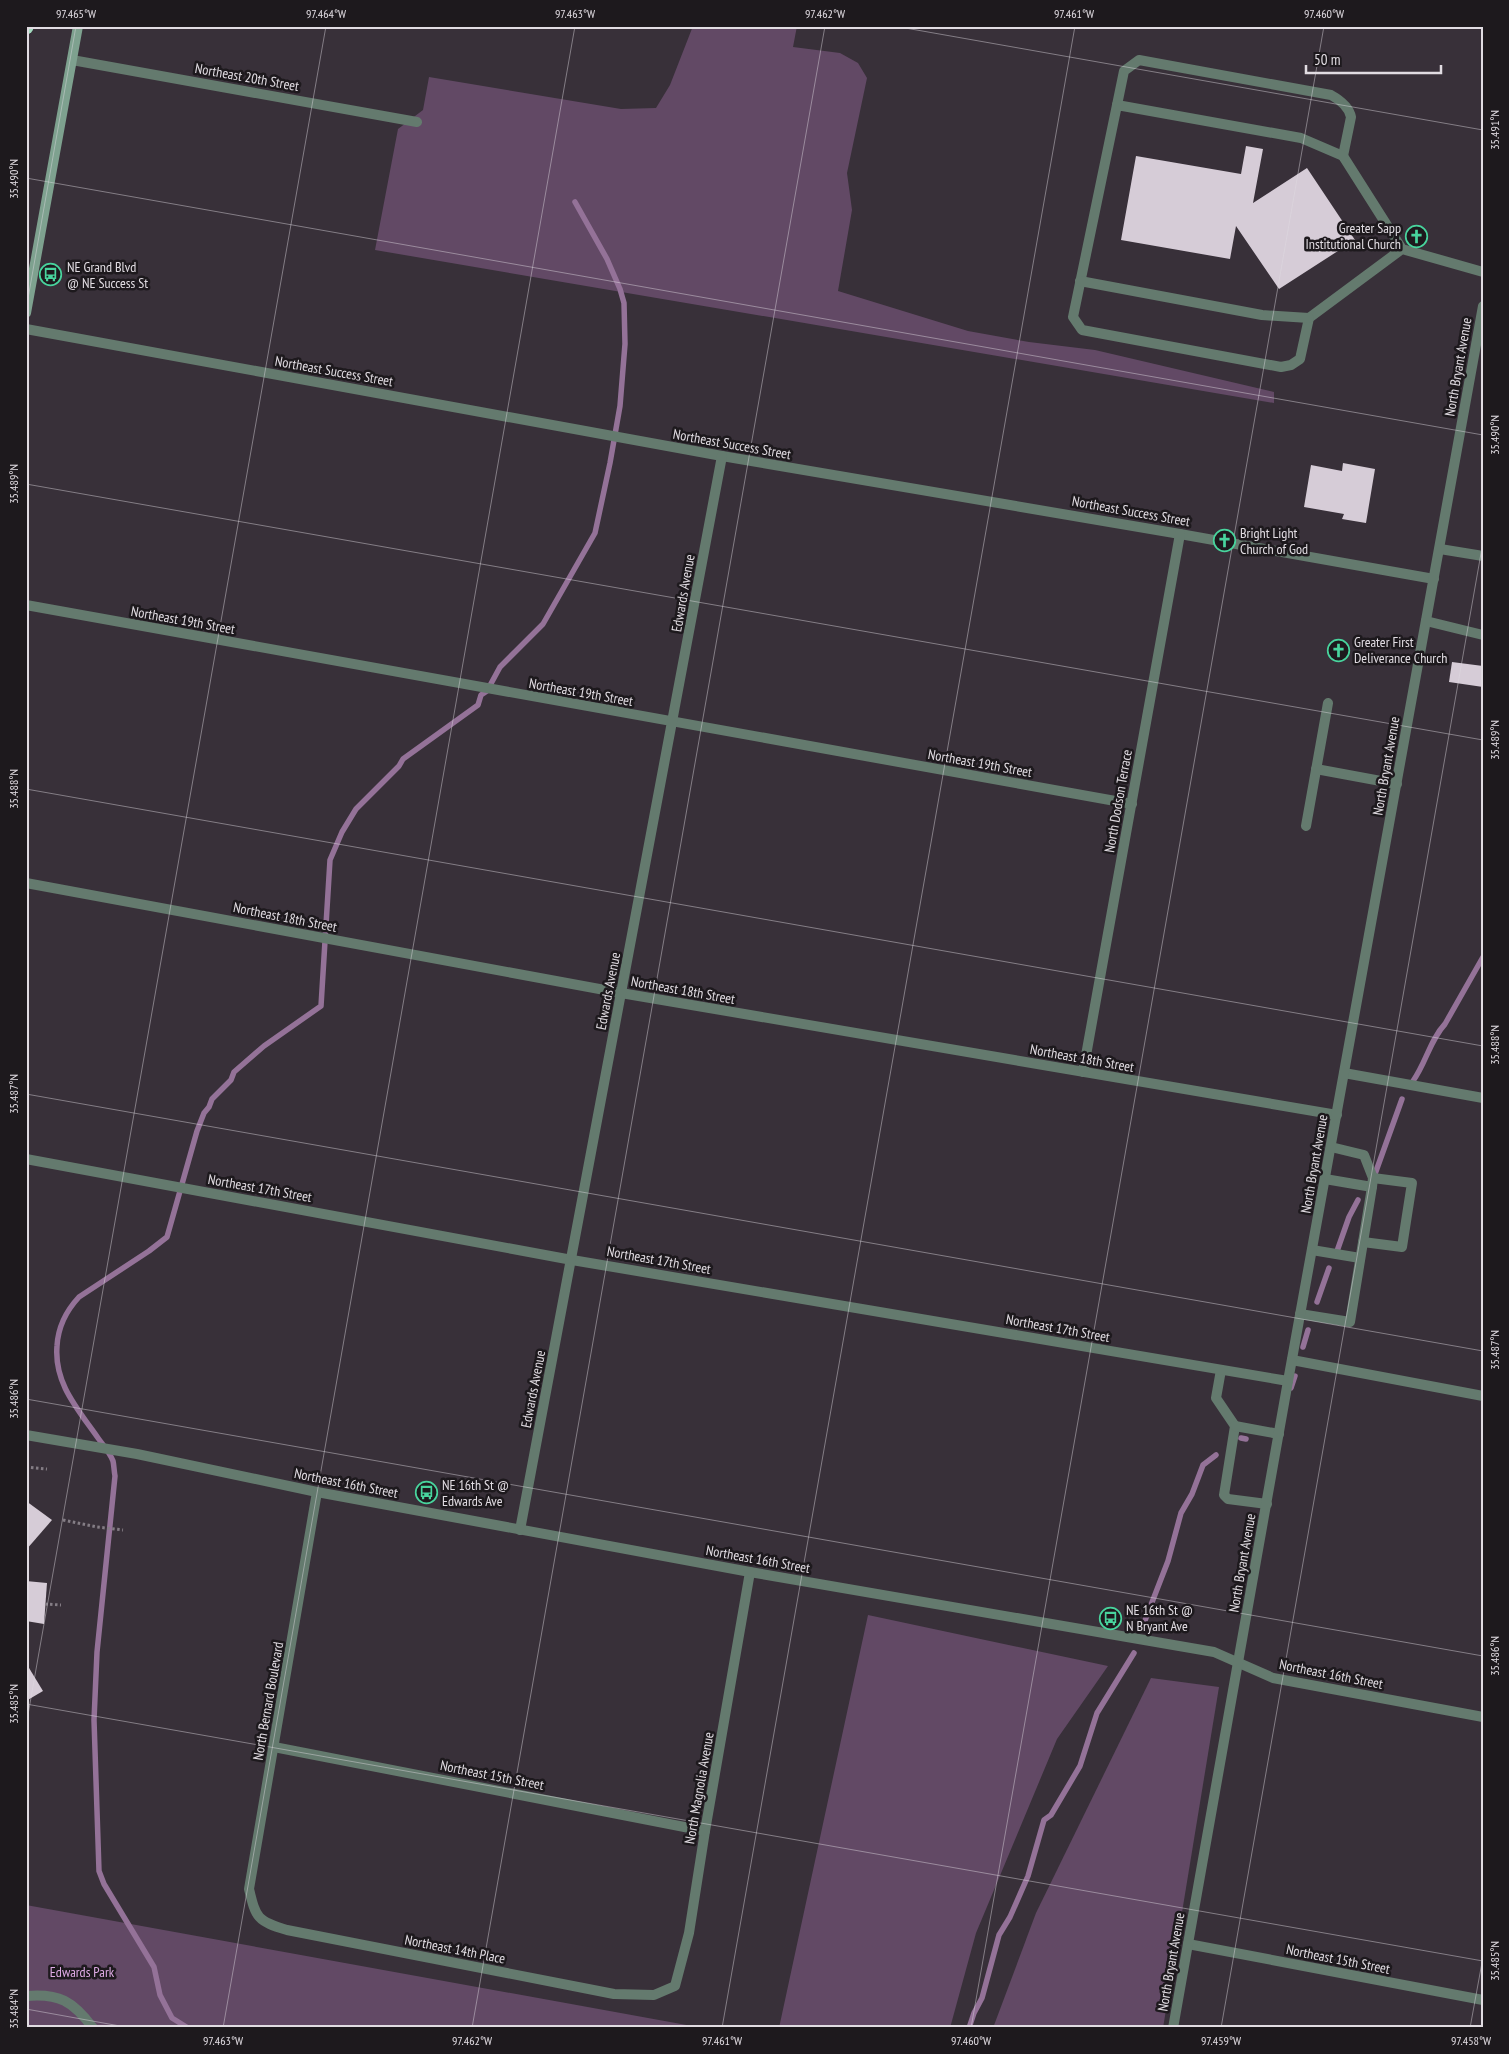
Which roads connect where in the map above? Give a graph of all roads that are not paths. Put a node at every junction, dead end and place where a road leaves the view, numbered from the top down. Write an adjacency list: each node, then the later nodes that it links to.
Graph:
1 (78, 26): 2 (main road)
2 (72, 60): 4 (street, Northeast 20th Street); 10 (main road)
3 (1117, 105): 5 (street); 5 (street); 8 (street)
4 (417, 122)
5 (1343, 156): 6 (street)
6 (1402, 249): 7 (street); 11 (street)
7 (1483, 272)
8 (1080, 281): 11 (street); 11 (street)
9 (1483, 306): 15 (street, North Bryant Avenue)
10 (26, 313)
11 (1308, 318)
12 (26, 329): 13 (street, Northeast Success Street)
13 (722, 456): 14 (street, Northeast Success Street); 22 (street, Edwards Avenue)
14 (1180, 534): 17 (street, Northeast Success Street); 25 (street, North Dodson Terrace)
15 (1440, 549): 16 (street); 17 (street, North Bryant Avenue)
16 (1483, 556)
17 (1434, 579): 19 (street, North Bryant Avenue)
18 (26, 605): 22 (street, Northeast 19th Street)
19 (1426, 621): 20 (street); 24 (street, North Bryant Avenue)
20 (1483, 635)
21 (1328, 703): 23 (street)
22 (673, 723): 25 (street, Northeast 19th Street); 28 (street, Edwards Avenue)
23 (1316, 769): 24 (street); 26 (street)
24 (1397, 784): 30 (street, North Bryant Avenue)
25 (1132, 804): 29 (street, North Dodson Terrace)
26 (1306, 826)
27 (26, 883): 28 (street, Northeast 18th Street)
28 (621, 993): 29 (street, Northeast 18th Street); 40 (street, Edwards Avenue)
29 (1083, 1072): 32 (street, Northeast 18th Street)
30 (1344, 1073): 31 (street); 32 (street, North Bryant Avenue)
31 (1483, 1098)
32 (1337, 1115): 33 (street, North Bryant Avenue)
33 (1331, 1148): 35 (street, North Bryant Avenue); 36 (street)
34 (26, 1159): 40 (street, Northeast 17th Street)
35 (1325, 1179): 36 (street); 38 (street, North Bryant Avenue)
36 (1373, 1182): 37 (street); 37 (street)
37 (1363, 1242): 39 (street)
38 (1312, 1250): 39 (street); 41 (street, North Bryant Avenue)
39 (1360, 1258): 41 (street)
40 (572, 1260): 43 (street, Northeast 17th Street); 51 (street, Edwards Avenue)
41 (1300, 1314): 42 (street, North Bryant Avenue)
42 (1292, 1360): 44 (street, North Bryant Avenue); 45 (street)
43 (1221, 1370): 44 (street, Northeast 17th Street); 46 (street)
44 (1288, 1381): 47 (street, North Bryant Avenue)
45 (1483, 1396)
46 (1235, 1426): 47 (street); 50 (street)
47 (1279, 1434): 50 (street, North Bryant Avenue)
48 (26, 1435): 49 (street, Northeast 16th Street)
49 (317, 1492): 51 (street, Northeast 16th Street); 55 (street, North Bernard Boulevard)
50 (1267, 1504): 53 (street, North Bryant Avenue)
51 (520, 1530): 52 (street, Northeast 16th Street)
52 (750, 1572): 53 (street, Northeast 16th Street); 56 (street, North Magnolia Avenue)
53 (1239, 1663): 54 (street, Northeast 16th Street); 58 (street, North Bryant Avenue)
54 (1483, 1717)
55 (274, 1746): 56 (street, Northeast 15th Street); 57 (street, North Bernard Boulevard)
56 (705, 1831): 59 (street, North Magnolia Avenue)
57 (255, 1914): 59 (street, Northeast 14th Place)
58 (1188, 1944): 61 (street, Northeast 15th Street); 63 (street, North Bryant Avenue)
59 (654, 1995)
60 (26, 1996): 62 (street)
61 (1483, 2000)
62 (92, 2028)
63 (1173, 2028)

